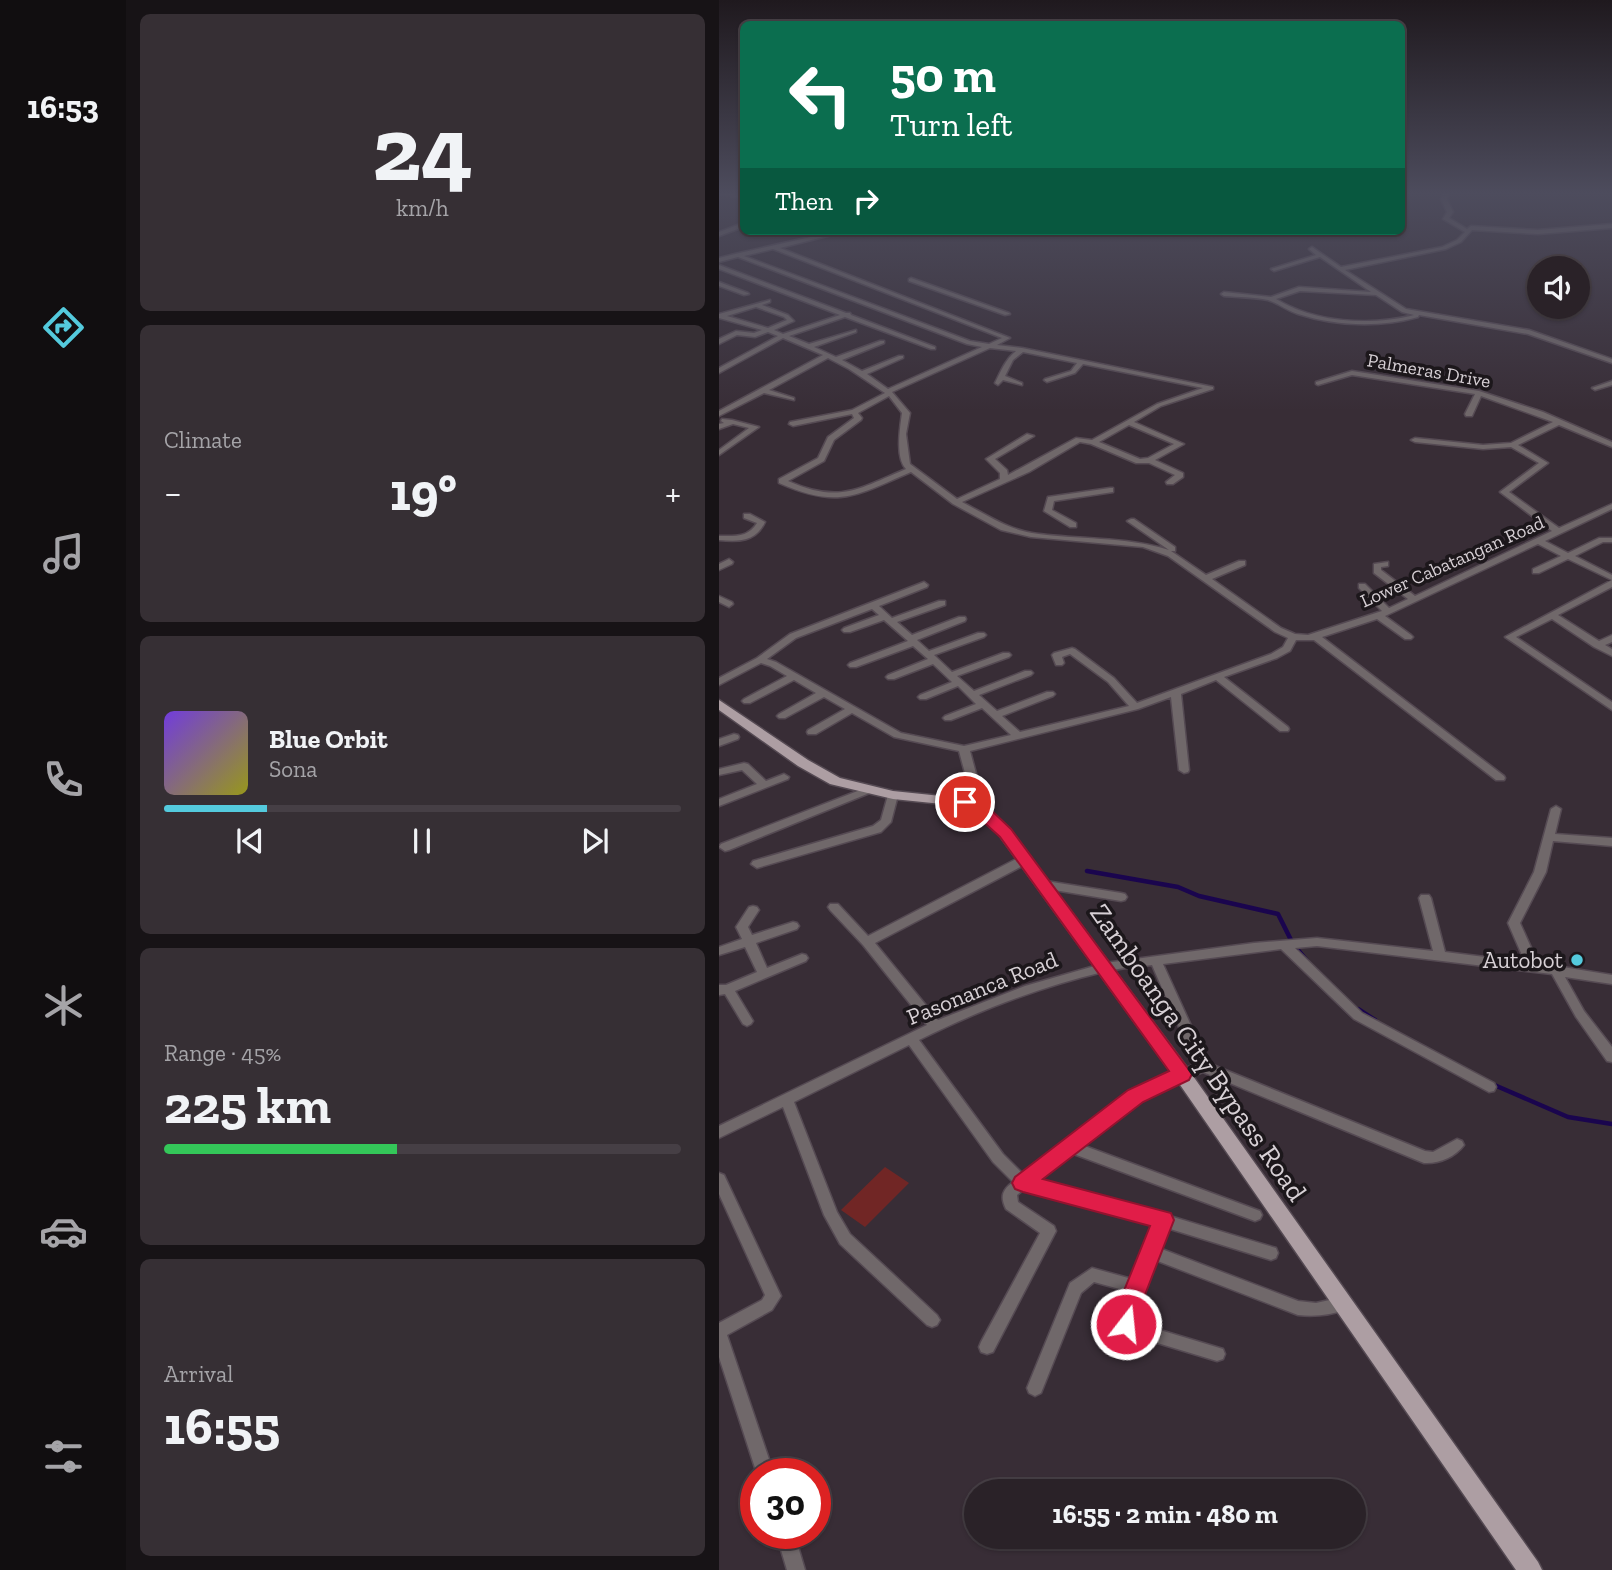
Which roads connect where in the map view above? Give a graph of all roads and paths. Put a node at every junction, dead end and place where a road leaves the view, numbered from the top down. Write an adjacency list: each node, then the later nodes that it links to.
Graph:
1 (764, 265): 31 (street)
2 (823, 265): 12 (street)
3 (1287, 265): 7 (street)
4 (1335, 265): 8 (street)
5 (1358, 265): 8 (street)
6 (719, 267): 21 (street)
7 (1274, 269)
8 (1340, 269): 13 (street)
9 (911, 280): 11 (street)
10 (719, 284): 14 (street)
11 (923, 285): 12 (street); 22 (street)
12 (899, 293): 31 (street)
13 (1375, 293): 16 (street); 23 (street)
14 (746, 294)
15 (1224, 294): 16 (street)
16 (1271, 299): 23 (street)
17 (768, 302): 19 (street)
18 (719, 305): 20 (street)
19 (756, 305): 20 (street); 25 (street)
20 (737, 311): 24 (street)
21 (848, 314): 27 (street); 32 (street)
22 (1007, 314)
23 (1419, 315): 36 (street)
24 (720, 316): 25 (street)
25 (769, 329): 27 (street); 28 (street)
26 (854, 331): 30 (street)
27 (782, 336): 30 (street); 38 (street)
28 (719, 342)
29 (882, 342): 35 (street)
30 (807, 347): 35 (street)
31 (987, 347): 33 (street); 46 (street)
32 (934, 348)
33 (1022, 350): 37 (street); 43 (street)
34 (901, 357): 39 (street)
35 (831, 358): 39 (street); 44 (street)
36 (1612, 360)
37 (1082, 362): 40 (street); 57 (street)
38 (719, 371)
39 (864, 373): 46 (street)
40 (1047, 380)
41 (1317, 383): 47 (street, Palmeras Drive)
42 (1612, 383): 45 (street)
43 (1020, 384)
44 (762, 386): 48 (street); 50 (street)
45 (1595, 388)
46 (889, 392): 49 (street); 67 (street)
47 (1479, 393): 52 (street); 55 (street, Palmeras Drive)
48 (792, 399)
49 (854, 412): 51 (street); 56 (street)
50 (719, 414)
51 (843, 414): 56 (street); 58 (street)
52 (1469, 414)
53 (719, 420): 54 (street)
54 (732, 422): 59 (street); 65 (street)
55 (1560, 422): 63 (street); 64 (street, Palmeras Drive)
56 (853, 423): 67 (street)
57 (1130, 423): 62 (street); 66 (street)
58 (794, 424)
59 (719, 427)
60 (1030, 436): 68 (street)
61 (1415, 440): 63 (street)
62 (1093, 442): 66 (street); 68 (street)
63 (1512, 445): 77 (street)
64 (1612, 445)
65 (719, 453)
66 (1149, 460): 69 (street)
67 (910, 470): 71 (street, Lower Cabatangan Road)
68 (1004, 481): 71 (street)
69 (1170, 482)
70 (1110, 490): 76 (street)
71 (956, 502): 79 (street, Lower Cabatangan Road)
72 (1612, 506): 77 (street, Lower Cabatangan Road)
73 (747, 516): 78 (street)
74 (1068, 516): 76 (street)
75 (1131, 521): 82 (street)
76 (1073, 525): 79 (street)
77 (1559, 532): 81 (street, Lower Cabatangan Road)
78 (719, 538)
79 (1059, 538): 82 (street, Lower Cabatangan Road)
80 (1612, 540): 83 (street)
81 (1538, 541): 83 (street); 94 (street, Lower Cabatangan Road)
82 (1171, 554): 89 (street, Lower Cabatangan Road)
83 (1568, 556): 88 (street); 90 (street)
84 (729, 562): 87 (street)
85 (1242, 563): 89 (street)
86 (1385, 564): 94 (street)
87 (719, 567)
88 (1536, 571)
89 (1207, 578): 104 (street, Lower Cabatangan Road)
90 (1612, 581): 99 (street)
91 (924, 585): 97 (street)
92 (1362, 586): 98 (street)
93 (719, 599): 96 (street)
94 (1414, 600): 98 (street, Lower Cabatangan Road)
95 (942, 603): 100 (street)
96 (729, 604)
97 (873, 605): 100 (street); 113 (street)
98 (1383, 613): 105 (street, Lower Cabatangan Road); 106 (street)
99 (1552, 615): 109 (street); 132 (street)
100 (889, 618): 102 (street); 108 (street)
101 (962, 619): 108 (street)
102 (847, 630)
103 (981, 635): 112 (street)
104 (1294, 637): 105 (street, Lower Cabatangan Road); 120 (street)
105 (1316, 637): 146 (street)
106 (1408, 637)
107 (1612, 638): 109 (street)
108 (913, 641): 112 (street); 115 (street)
109 (1597, 645): 110 (street)
110 (1612, 653)
111 (1005, 654): 117 (street)
112 (931, 657): 117 (street); 119 (street)
113 (760, 660): 118 (street); 121 (street)
114 (1059, 663): 131 (street)
115 (853, 666)
116 (1028, 673): 124 (street)
117 (952, 675): 122 (street)
118 (793, 676): 123 (street); 128 (street)
119 (891, 677)
120 (1219, 678): 126 (street); 137 (street)
121 (719, 682)
122 (961, 682): 124 (street); 127 (street)
123 (823, 692): 133 (street); 135 (street)
124 (974, 694): 130 (street)
125 (1050, 694): 134 (street)
126 (1176, 694): 131 (street); 143 (street)
127 (923, 697)
128 (748, 701)
129 (719, 704): 148 (main road, Zamboanga City Bypass Road)
130 (984, 704): 134 (street); 136 (street)
131 (1135, 707): 139 (street)
132 (1612, 707)
133 (852, 709): 138 (street); 142 (street)
134 (996, 715): 139 (street)
135 (782, 716)
136 (948, 718)
137 (1284, 729)
138 (812, 732)
139 (1017, 735): 142 (street)
140 (734, 737): 141 (street)
141 (719, 743)
142 (964, 749): 151 (street)
143 (1184, 770)
144 (719, 772): 147 (street)
145 (784, 777): 147 (street)
146 (1500, 778)
147 (764, 785): 150 (street)
148 (868, 790): 149 (main road, Zamboanga City Bypass Road); 155 (street)
149 (893, 795): 151 (main road, Zamboanga City Bypass Road); 157 (street)
150 (719, 803)
151 (973, 805): 156 (main road, Zamboanga City Bypass Road)
152 (1557, 809): 153 (street)
153 (1552, 837): 154 (street); 172 (street)
154 (1612, 842)
155 (725, 847)
156 (1026, 859): 158 (main road, Zamboanga City Bypass Road); 165 (street)
157 (757, 864)
158 (1046, 885): 159 (street); 171 (main road, Zamboanga City Bypass Road)
159 (1121, 897)
160 (1425, 898): 168 (street)
161 (834, 907): 165 (street)
162 (753, 910): 164 (street)
163 (793, 926): 164 (street)
164 (748, 941): 167 (street); 174 (street)
165 (867, 942): 178 (street)
166 (1284, 945): 168 (street, Pasonanca Road); 170 (street, Pasonanca Road); 183 (street)
167 (719, 951)
168 (1440, 956): 172 (street, Pasonanca Road)
169 (802, 958): 174 (street)
170 (1156, 961): 171 (street, Pasonanca Road); 181 (street)
171 (1105, 967): 178 (street, Pasonanca Road); 182 (main road, Zamboanga City Bypass Road)
172 (1534, 967): 173 (street, Pasonanca Road)
173 (1556, 971): 175 (street, Pasonanca Road); 180 (street)
174 (764, 974): 176 (street)
175 (1612, 980)
176 (724, 990): 177 (street)
177 (747, 1021)
178 (936, 1027): 179 (street, Pasonanca Road)
179 (911, 1038): 184 (street, Pasonanca Road); 189 (street)
180 (1612, 1057)
181 (1203, 1066): 182 (street); 186 (street)
182 (1182, 1074): 187 (street); 195 (main road, Zamboanga City Bypass Road)
183 (1490, 1087)
184 (787, 1101): 185 (street, Pasonanca Road); 196 (street)
185 (719, 1132)
186 (1457, 1146)
187 (1070, 1147): 189 (street); 190 (street)
188 (719, 1179): 197 (street)
189 (1023, 1183): 191 (street); 198 (street)
190 (1255, 1216)
191 (1163, 1220): 192 (street); 193 (street)
192 (1150, 1251): 194 (street); 195 (street)
193 (1271, 1253)
194 (1137, 1287): 199 (street); 200 (street)
195 (1343, 1304): 204 (main road, Zamboanga City Bypass Road)
196 (932, 1320)
197 (719, 1332): 201 (street)
198 (987, 1347)
199 (1217, 1354)
200 (1035, 1388)
201 (761, 1458)
202 (790, 1549): 203 (street)
203 (796, 1570)
204 (1530, 1570)

